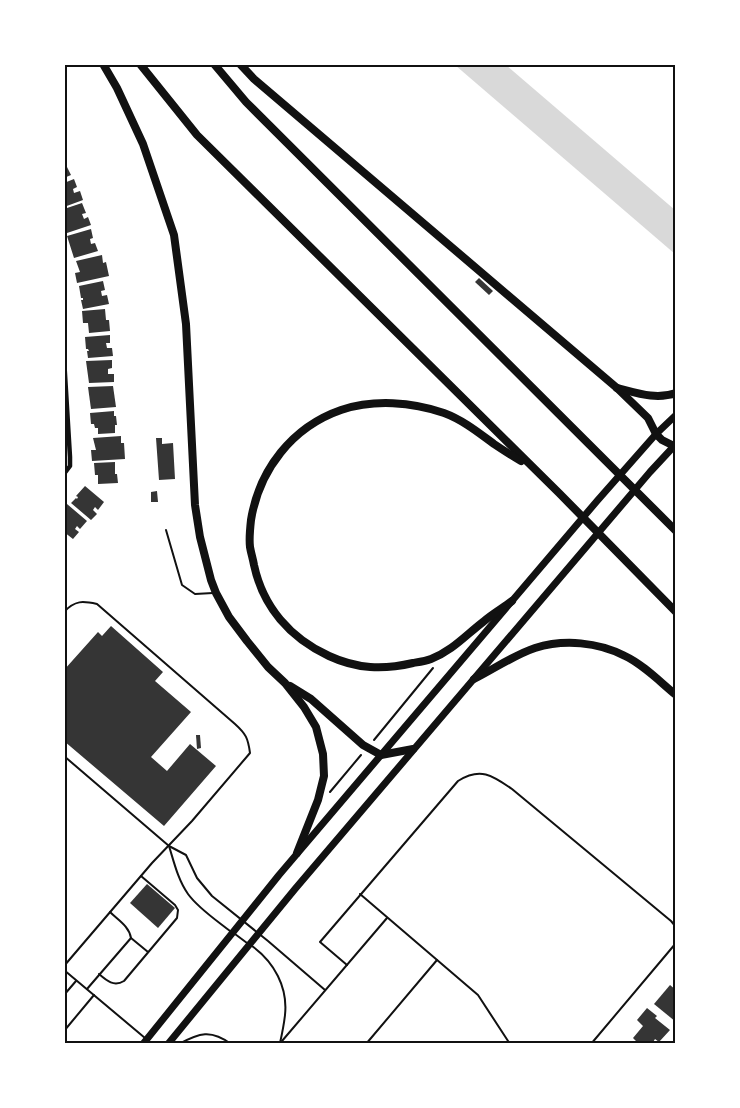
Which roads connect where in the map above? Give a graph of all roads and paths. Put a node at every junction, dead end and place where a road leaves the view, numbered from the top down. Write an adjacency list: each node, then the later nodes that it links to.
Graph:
1 (104, 64): 15 (highway)
2 (140, 64): 11 (highway)
3 (214, 64): 14 (highway)
4 (240, 64): 6 (highway)
5 (64, 358): 12 (street)
6 (617, 388): 7 (highway); 9 (highway)
7 (675, 393)
8 (675, 415): 9 (main road)
9 (656, 434): 10 (highway); 16 (main road)
10 (675, 446): 20 (main road)
11 (533, 468): 16 (highway); 18 (highway)
12 (64, 474)
13 (166, 530): 15 (lane)
14 (675, 531)
15 (216, 593): 21 (highway)
16 (513, 601): 26 (main road)
17 (64, 612): 29 (lane)
18 (675, 612)
19 (434, 668): 23 (path)
20 (474, 679): 22 (highway); 24 (main road)
21 (285, 682): 26 (highway); 30 (highway)
22 (675, 695)
23 (370, 745)
24 (414, 749): 26 (highway); 38 (main road)
25 (361, 755): 28 (path)
26 (381, 755): 30 (main road)
27 (64, 756): 29 (lane)
28 (326, 795)
29 (169, 846): 31 (lane); 35 (lane); 37 (lane)
30 (297, 853): 35 (main road)
31 (141, 876): 33 (lane); 42 (lane)
32 (360, 894): 34 (lane); 36 (lane); 44 (lane)
33 (110, 912): 39 (lane); 45 (lane)
34 (387, 918): 43 (lane); 44 (lane)
35 (243, 920): 37 (main road); 38 (lane)
36 (675, 927)
37 (233, 932): 41 (lane); 54 (main road)
38 (259, 933): 41 (main road); 50 (lane)
39 (131, 938): 42 (lane); 47 (lane)
40 (675, 943): 61 (lane)
41 (249, 945): 55 (lane); 56 (main road)
42 (148, 952): 47 (lane)
43 (437, 960): 59 (lane); 60 (lane)
44 (347, 965): 50 (lane)
45 (64, 966)
46 (64, 970): 48 (lane)
47 (99, 974): 49 (lane)
48 (77, 980): 49 (lane); 51 (lane)
49 (87, 989): 52 (lane)
50 (325, 990): 55 (lane)
51 (64, 995)
52 (94, 995): 53 (lane); 54 (lane)
53 (64, 1031)
54 (145, 1042)
55 (280, 1043)
56 (168, 1044)
57 (179, 1044): 58 (lane)
58 (231, 1044)
59 (366, 1044)
60 (510, 1044)
61 (591, 1044)

